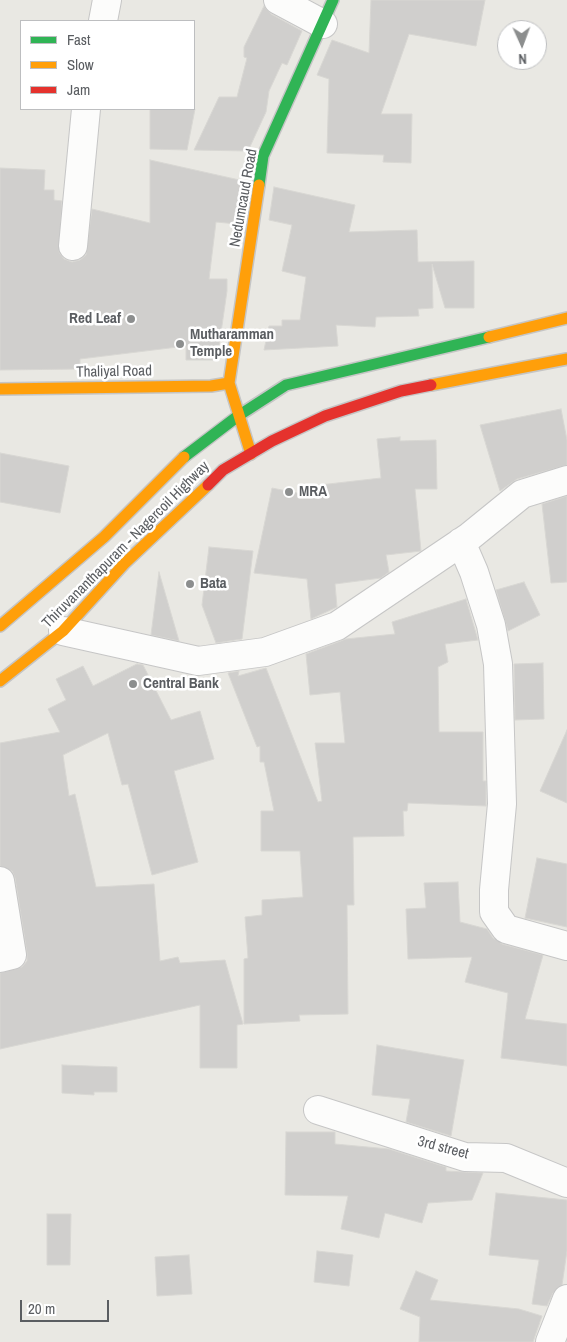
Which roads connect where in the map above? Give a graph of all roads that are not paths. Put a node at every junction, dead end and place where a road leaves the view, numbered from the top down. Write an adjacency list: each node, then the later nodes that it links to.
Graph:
1 (107, 0): 4 (street)
2 (278, 0): 3 (street)
3 (328, 12): 9 (main road, Nedumcaud Road)
4 (103, 20)
5 (86, 110): 6 (street)
6 (73, 246)
7 (567, 318): 11 (main road, Thiruvananthapuram - Nagercoil Highway)
8 (567, 359): 12 (main road, Thiruvananthapuram - Nagercoil Highway)
9 (229, 383): 10 (main road, Thaliyal Road); 11 (main road)
10 (0, 389)
11 (238, 416): 12 (main road); 15 (main road, Thiruvananthapuram - Nagercoil Highway)
12 (251, 454): 16 (main road, Thiruvananthapuram - Nagercoil Highway)
13 (567, 480): 14 (street)
14 (461, 542): 16 (street); 19 (street)
15 (0, 626)
16 (63, 631): 17 (main road, Thiruvananthapuram - Nagercoil Highway)
17 (0, 681)
18 (0, 880): 20 (street)
19 (567, 946)
20 (0, 958)
21 (318, 1110): 22 (street, 3rd street)
22 (567, 1183)
23 (567, 1299): 24 (street)
24 (550, 1342)

